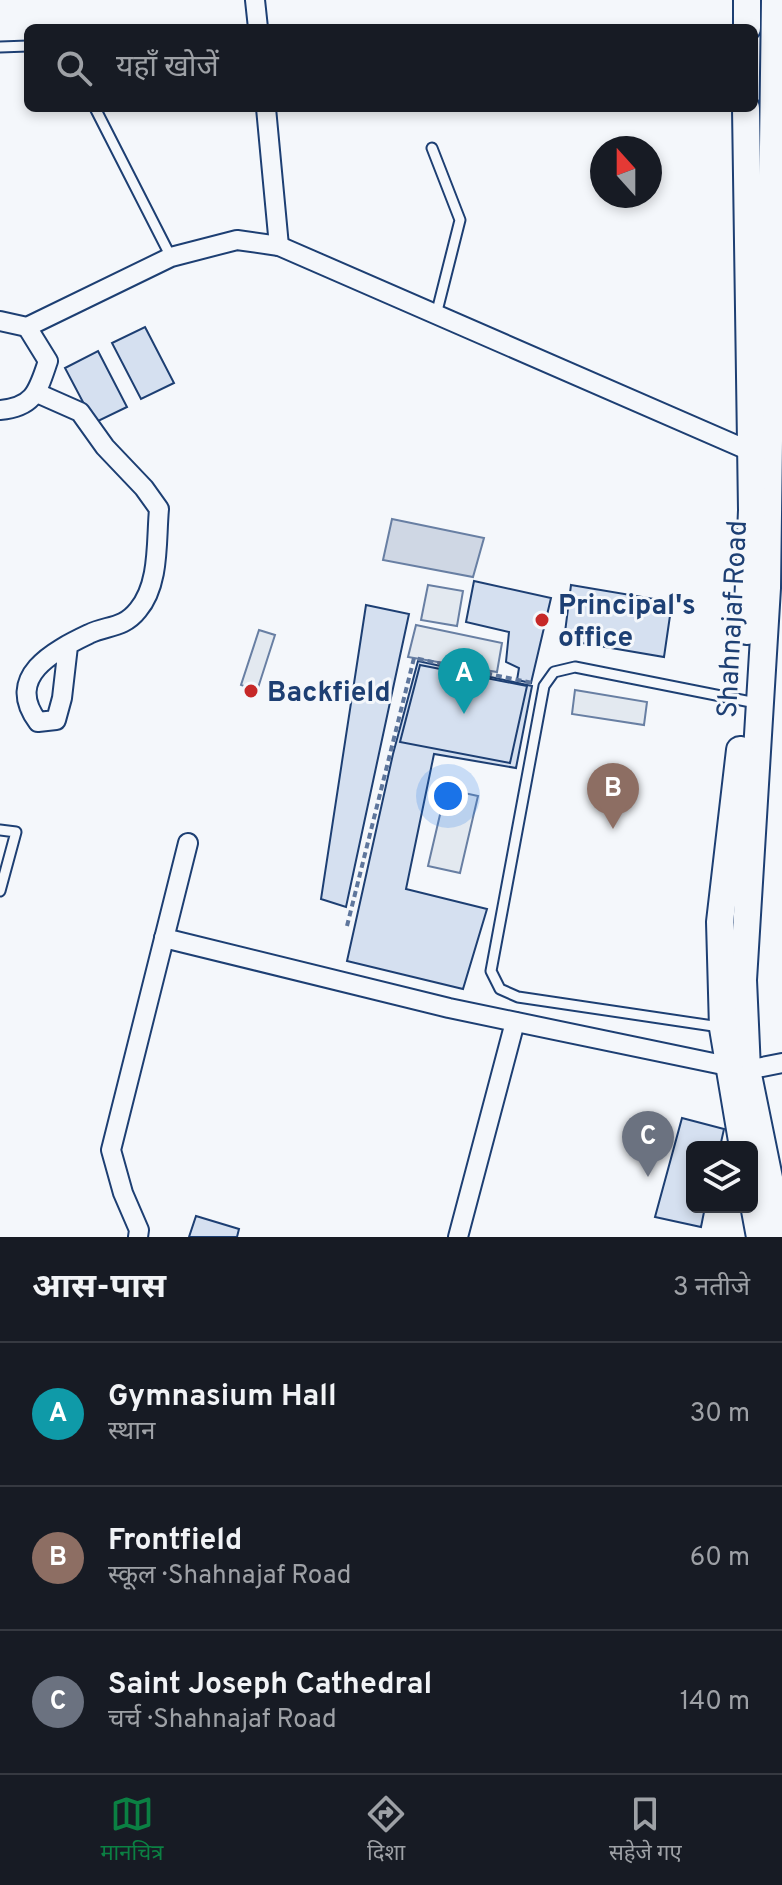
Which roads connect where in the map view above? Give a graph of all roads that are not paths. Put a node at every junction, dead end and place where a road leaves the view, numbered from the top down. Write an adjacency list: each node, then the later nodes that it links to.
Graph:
1 (255, 0): 4 (street)
2 (747, 0): 5 (main road)
3 (775, 0): 19 (main road, Shahnajaf Road)
4 (258, 24)
5 (747, 24)
6 (24, 46): 7 (lane)
7 (0, 47)
8 (97, 112): 13 (lane)
9 (266, 112): 12 (street)
10 (746, 112): 19 (main road)
11 (432, 148): 14 (lane)
12 (279, 246): 13 (street); 14 (street)
13 (171, 257): 16 (street)
14 (436, 315): 19 (street)
15 (0, 321): 16 (street)
16 (27, 327): 17 (street)
17 (37, 393): 18 (street); 20 (street)
18 (0, 410)
19 (759, 455): 21 (main road, Shahnajaf Road)
20 (68, 646)
21 (752, 702): 27 (main road, Shahnajaf Road); 27 (lane)
22 (0, 830): 24 (lane)
23 (188, 843): 25 (street)
24 (0, 891)
25 (164, 938): 26 (street); 32 (street)
26 (515, 1022): 29 (street); 33 (street)
27 (733, 1029): 29 (main road, Shahnajaf Road)
28 (782, 1063): 29 (street)
29 (738, 1068): 30 (main road); 35 (main road, Shahnajaf Road)
30 (743, 1141)
31 (756, 1213): 34 (main road)
32 (138, 1237)
33 (458, 1237)
34 (760, 1237)
35 (781, 1237)

